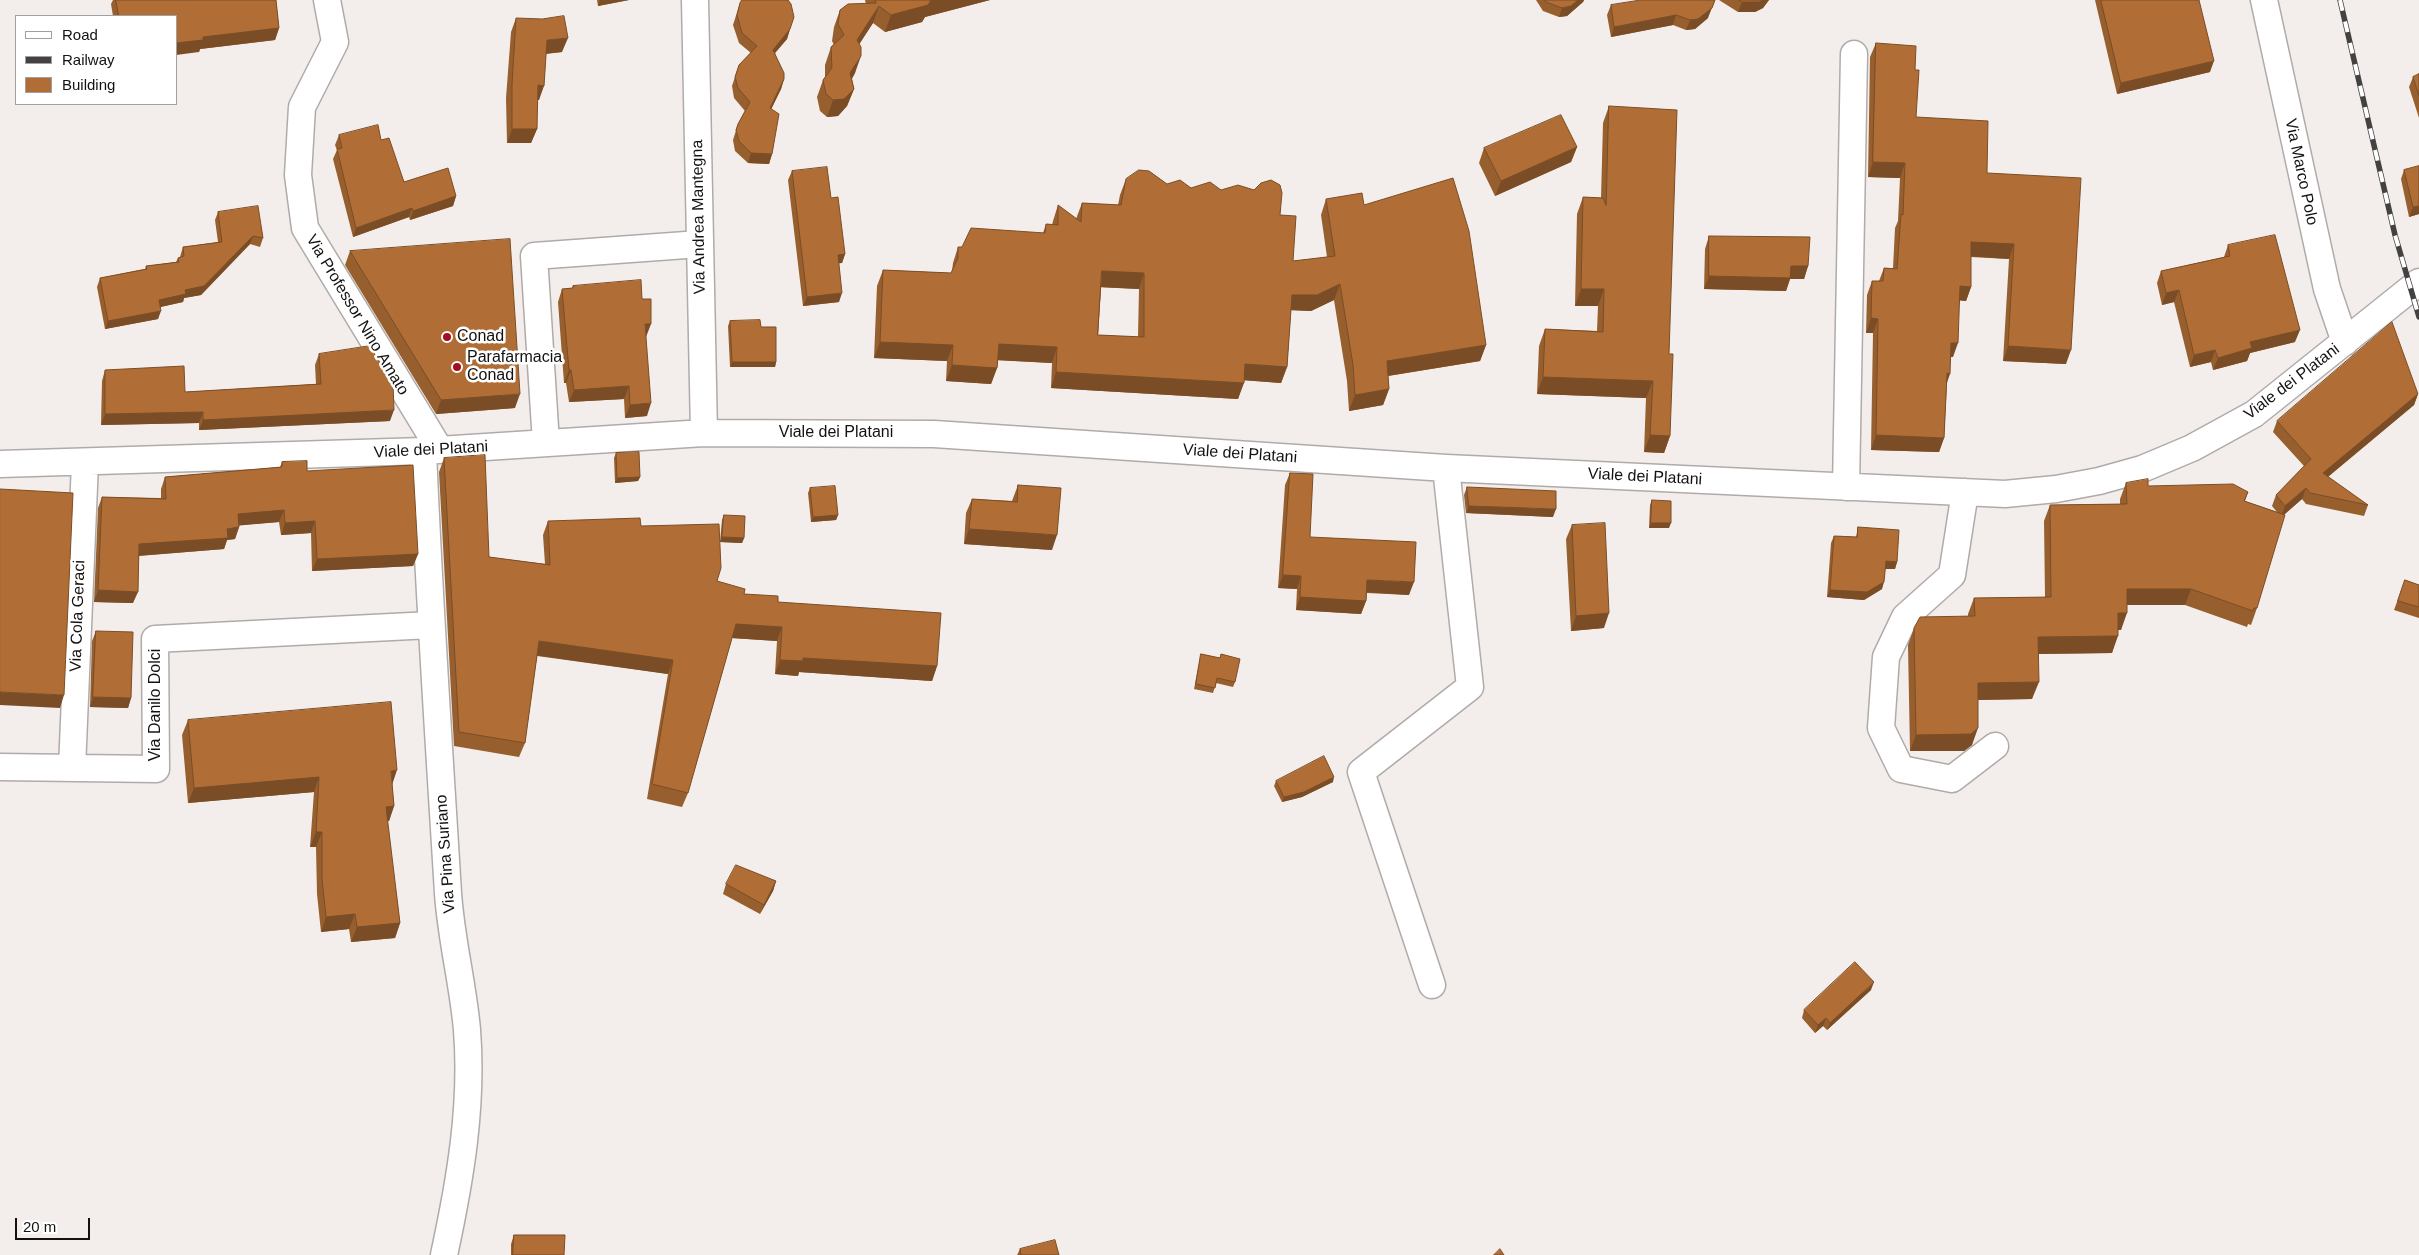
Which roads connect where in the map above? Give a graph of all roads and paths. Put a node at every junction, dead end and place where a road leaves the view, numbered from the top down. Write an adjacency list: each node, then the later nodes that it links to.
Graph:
1 (327, 0): 10 (street, Via Professor Nino Amato)
2 (695, 0): 5 (street, Via Andrea Mantegna)
3 (2264, 0): 7 (street, Via Marco Polo)
4 (1854, 54): 14 (street)
5 (700, 244): 8 (street, Via Andrea Mantegna); 9 (street)
6 (2419, 282): 7 (street, Viale dei Platani)
7 (2345, 342): 15 (street, Viale dei Platani)
8 (704, 433): 9 (street, Viale dei Platani); 13 (street, Viale dei Platani)
9 (546, 443): 10 (street, Viale dei Platani)
10 (432, 450): 11 (street, Viale dei Platani); 16 (street, Via Pina Suriano)
11 (85, 463): 12 (street, Viale dei Platani); 19 (street, Via Cola Geraci)
12 (0, 464)
13 (1446, 468): 14 (street, Viale dei Platani); 20 (street)
14 (1846, 487): 15 (street, Viale dei Platani)
15 (1966, 492): 17 (street)
16 (431, 625): 19 (street, Via Danilo Dolci); 21 (street, Via Pina Suriano)
17 (1995, 746)
18 (0, 767): 19 (street, Via Danilo Dolci)
19 (72, 768)
20 (1432, 985)
21 (444, 1255)

